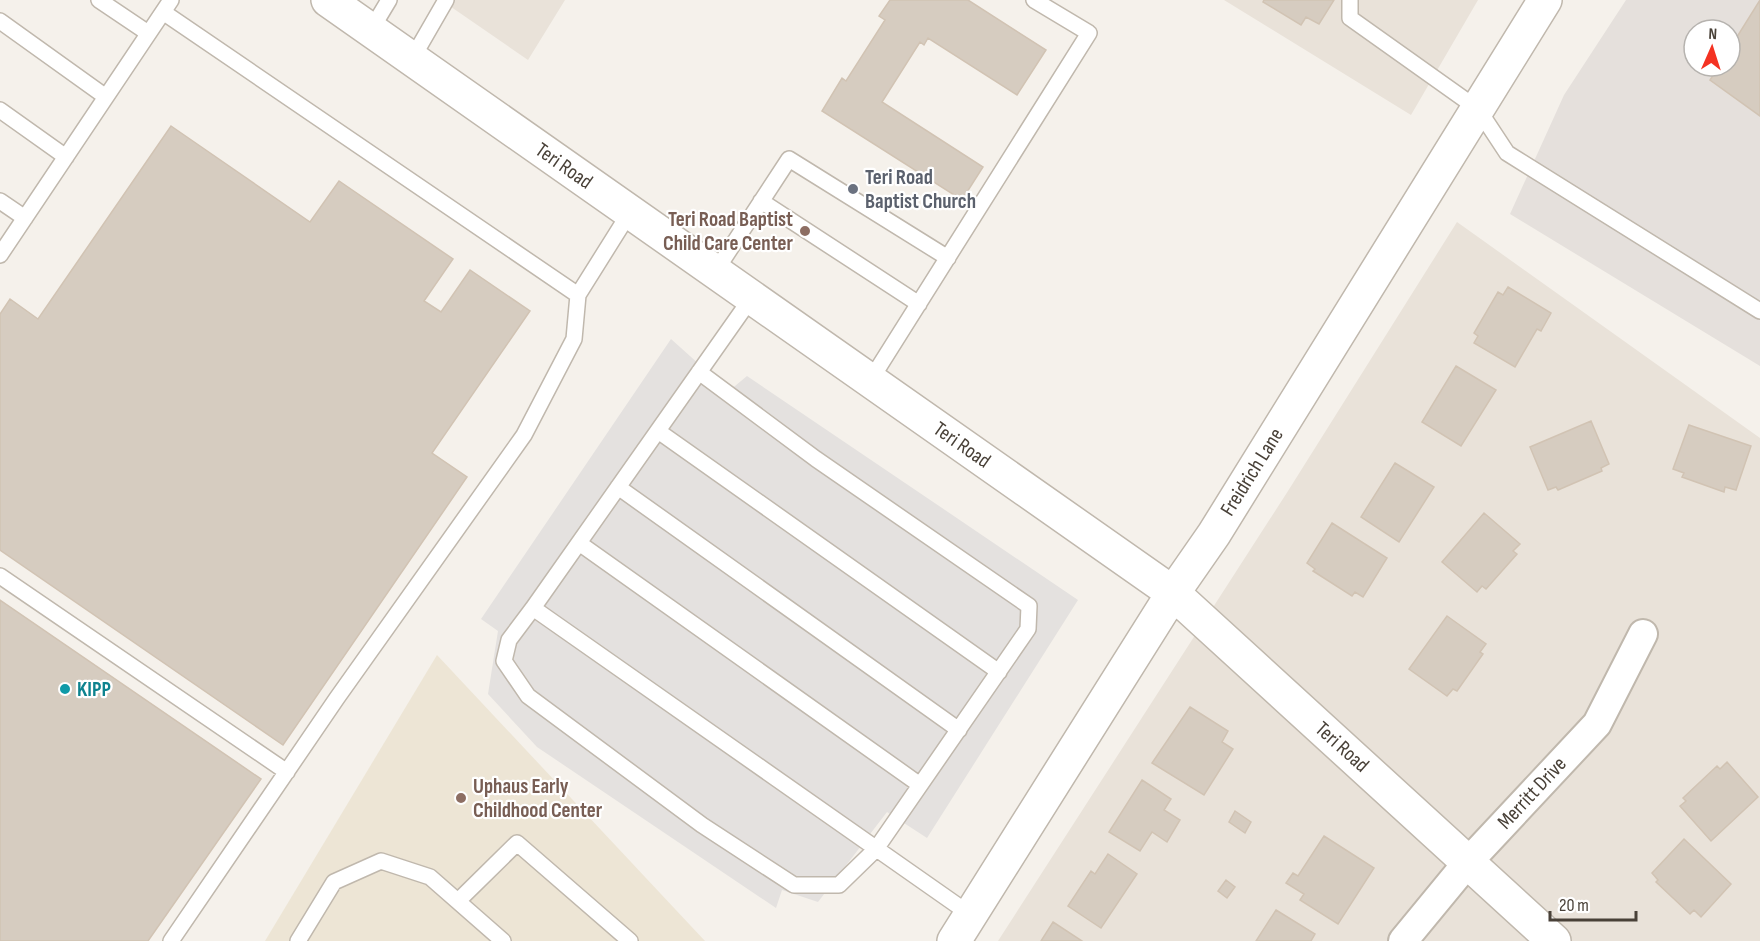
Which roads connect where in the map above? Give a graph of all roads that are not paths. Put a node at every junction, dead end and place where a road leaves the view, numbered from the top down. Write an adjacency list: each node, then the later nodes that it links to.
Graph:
1 (99, 0): 11 (lane)
2 (328, 0): 10 (street, Teri Road)
3 (389, 0): 10 (lane)
4 (446, 0): 12 (lane)
5 (1034, 0): 22 (lane)
6 (1350, 0): 14 (lane)
7 (1545, 0): 14 (street, Freidrich Lane)
8 (167, 6): 11 (lane); 24 (lane)
9 (0, 21): 13 (lane)
10 (371, 30): 12 (street, Teri Road)
11 (148, 33): 13 (lane)
12 (412, 59): 19 (street, Teri Road)
13 (106, 97): 16 (lane)
14 (1478, 109): 27 (lane); 34 (street, Freidrich Lane)
15 (0, 110): 16 (lane)
16 (66, 157): 20 (lane)
17 (0, 201): 20 (lane)
18 (761, 201): 22 (lane); 23 (lane); 26 (lane)
19 (630, 212): 23 (street, Teri Road); 24 (lane)
20 (25, 218): 21 (lane)
21 (0, 255)
22 (948, 258): 26 (lane)
23 (715, 272): 25 (street, Teri Road)
24 (578, 295): 39 (lane)
25 (752, 297): 28 (lane); 29 (street, Teri Road)
26 (919, 304): 29 (lane)
27 (1760, 311)
28 (699, 372): 30 (lane); 37 (lane)
29 (870, 381): 34 (street, Teri Road)
30 (658, 431): 31 (lane); 37 (lane)
31 (618, 487): 32 (lane); 38 (lane)
32 (579, 543): 35 (lane); 40 (lane)
33 (0, 576): 39 (lane)
34 (1173, 593): 42 (street, Teri Road); 44 (street, Freidrich Lane)
35 (533, 608): 41 (lane); 41 (lane)
36 (1643, 634): 42 (street, Merritt Drive)
37 (999, 672): 38 (lane)
38 (959, 730): 40 (lane)
39 (287, 772): 45 (lane)
40 (920, 785): 41 (lane)
41 (876, 849): 44 (lane)
42 (1468, 862): 49 (street, Merritt Drive); 50 (street, Teri Road)
43 (458, 902): 46 (lane); 47 (lane); 48 (lane)
44 (963, 928)
45 (171, 941)
46 (298, 941)
47 (503, 941)
48 (630, 941)
49 (1402, 941)
50 (1554, 941)

